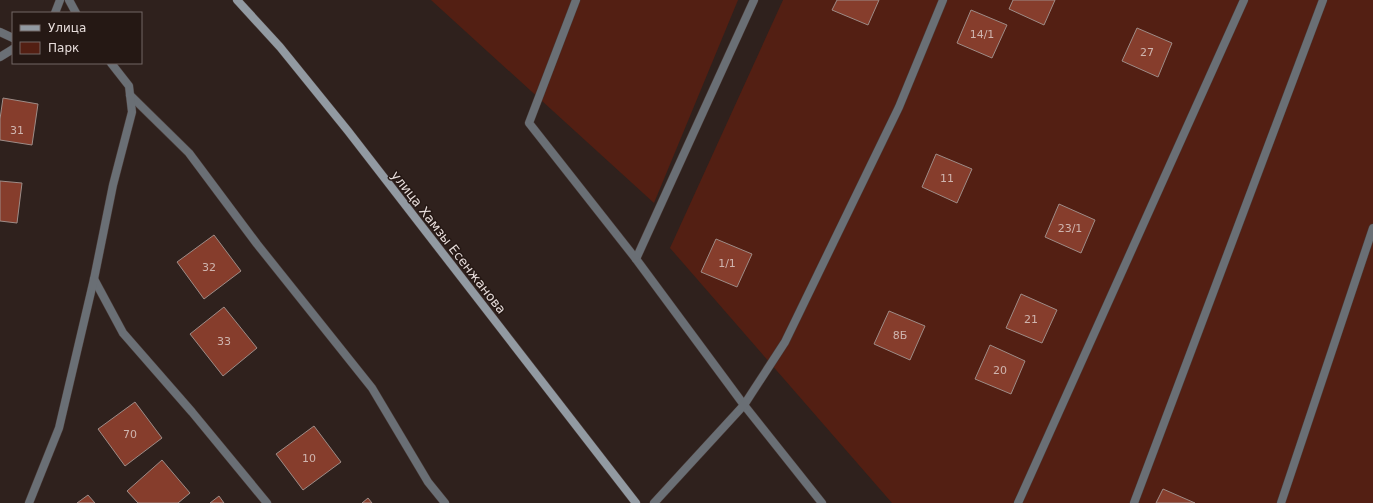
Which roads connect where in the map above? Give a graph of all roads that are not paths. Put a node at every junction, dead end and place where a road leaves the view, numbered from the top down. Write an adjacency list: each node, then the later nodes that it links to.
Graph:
1 (60, 0): 9 (street)
2 (69, 0): 10 (street)
3 (237, 0): 24 (street, улица Хамзы Есенжанова)
4 (576, 0): 18 (street)
5 (754, 0): 18 (street)
6 (943, 0): 20 (street)
7 (1244, 0): 27 (street)
8 (1323, 0): 28 (street)
9 (54, 12)
10 (75, 12)
11 (0, 32): 12 (street)
12 (12, 38)
13 (12, 51): 14 (street)
14 (0, 57)
15 (111, 64): 16 (street)
16 (130, 95): 19 (street); 23 (street)
17 (1373, 228): 29 (street)
18 (636, 259): 20 (street)
19 (94, 279): 21 (street); 22 (street)
20 (744, 405): 25 (street); 26 (street)
21 (29, 503)
22 (268, 503)
23 (445, 503)
24 (636, 503)
25 (654, 503)
26 (822, 503)
27 (1018, 503)
28 (1134, 503)
29 (1281, 503)

